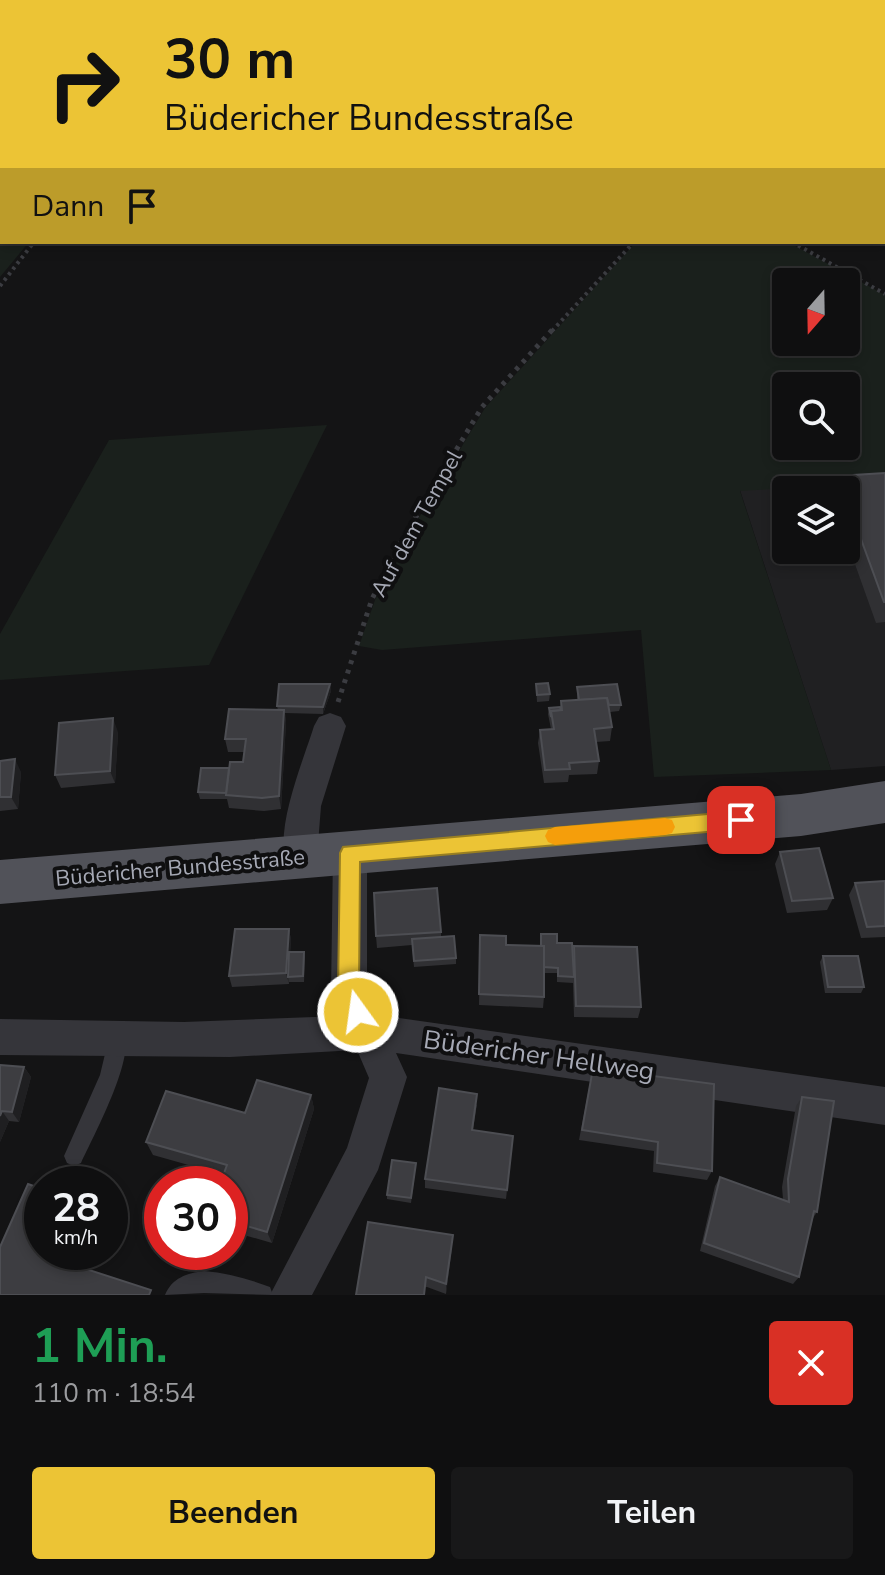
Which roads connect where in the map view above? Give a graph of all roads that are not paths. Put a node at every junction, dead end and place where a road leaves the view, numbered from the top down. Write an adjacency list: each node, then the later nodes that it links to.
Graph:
1 (330, 726): 4 (street)
2 (885, 802): 3 (main road, Büdericher Bundesstraße)
3 (350, 853): 4 (main road, Büdericher Bundesstraße); 6 (street)
4 (300, 857): 5 (main road, Büdericher Bundesstraße)
5 (0, 882)
6 (368, 1031): 8 (street, Büdericher Hellweg); 9 (street, Büdericher Hellweg); 13 (street)
7 (0, 1037): 8 (street, Büdericher Hellweg)
8 (117, 1040): 10 (lane)
9 (885, 1106)
10 (74, 1156)
11 (176, 1295): 12 (lane)
12 (262, 1295)
13 (290, 1295)

